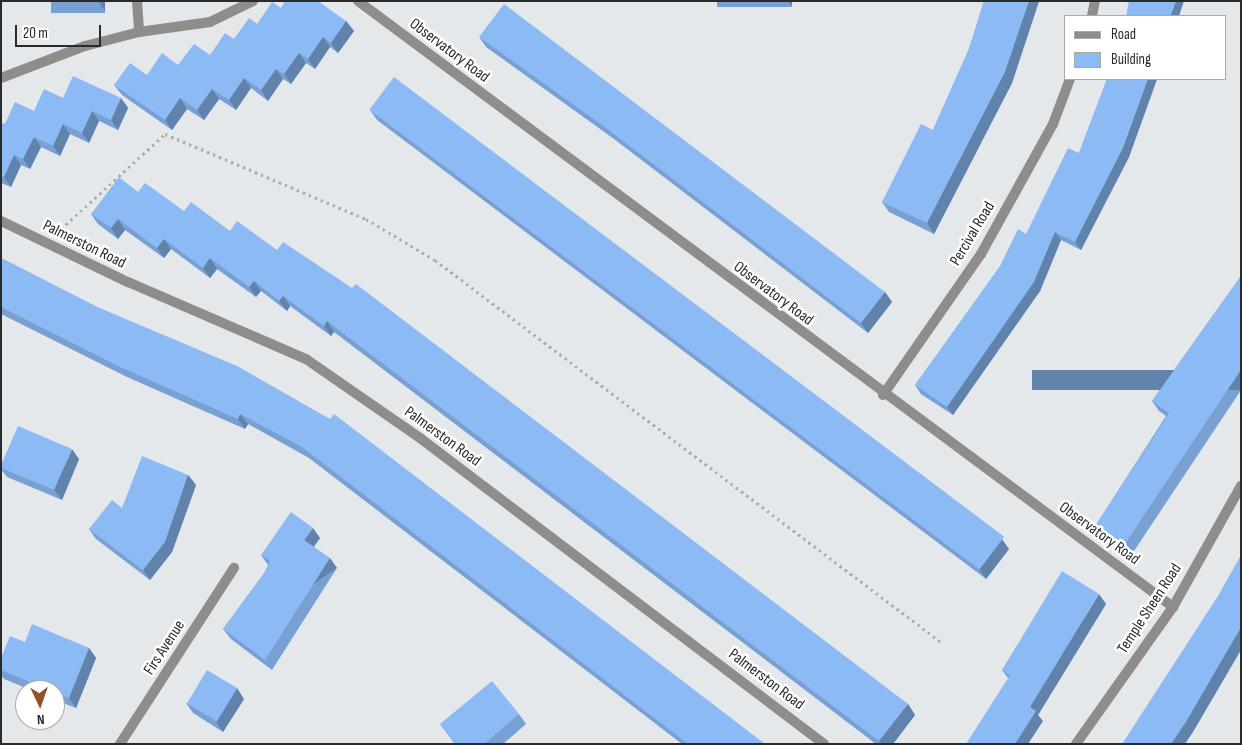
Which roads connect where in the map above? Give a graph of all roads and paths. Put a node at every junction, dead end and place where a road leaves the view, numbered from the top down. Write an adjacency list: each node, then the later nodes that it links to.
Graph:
1 (137, 1): 6 (street)
2 (253, 1): 6 (street)
3 (358, 1): 11 (street, Observatory Road)
4 (1095, 1): 5 (street)
5 (1092, 15)
6 (139, 32): 7 (street)
7 (1, 78)
8 (1070, 80): 11 (street, Percival Road)
9 (1, 221): 10 (street, Palmerston Road)
10 (46, 243): 15 (path); 17 (street, Palmerston Road)
11 (882, 395): 14 (street, Observatory Road)
12 (1241, 486): 14 (street, Temple Sheen Road)
13 (234, 568): 16 (street, Firs Avenue)
14 (1173, 607): 18 (street, Temple Sheen Road)
15 (941, 642)
16 (120, 744)
17 (824, 744)
18 (1076, 744)

